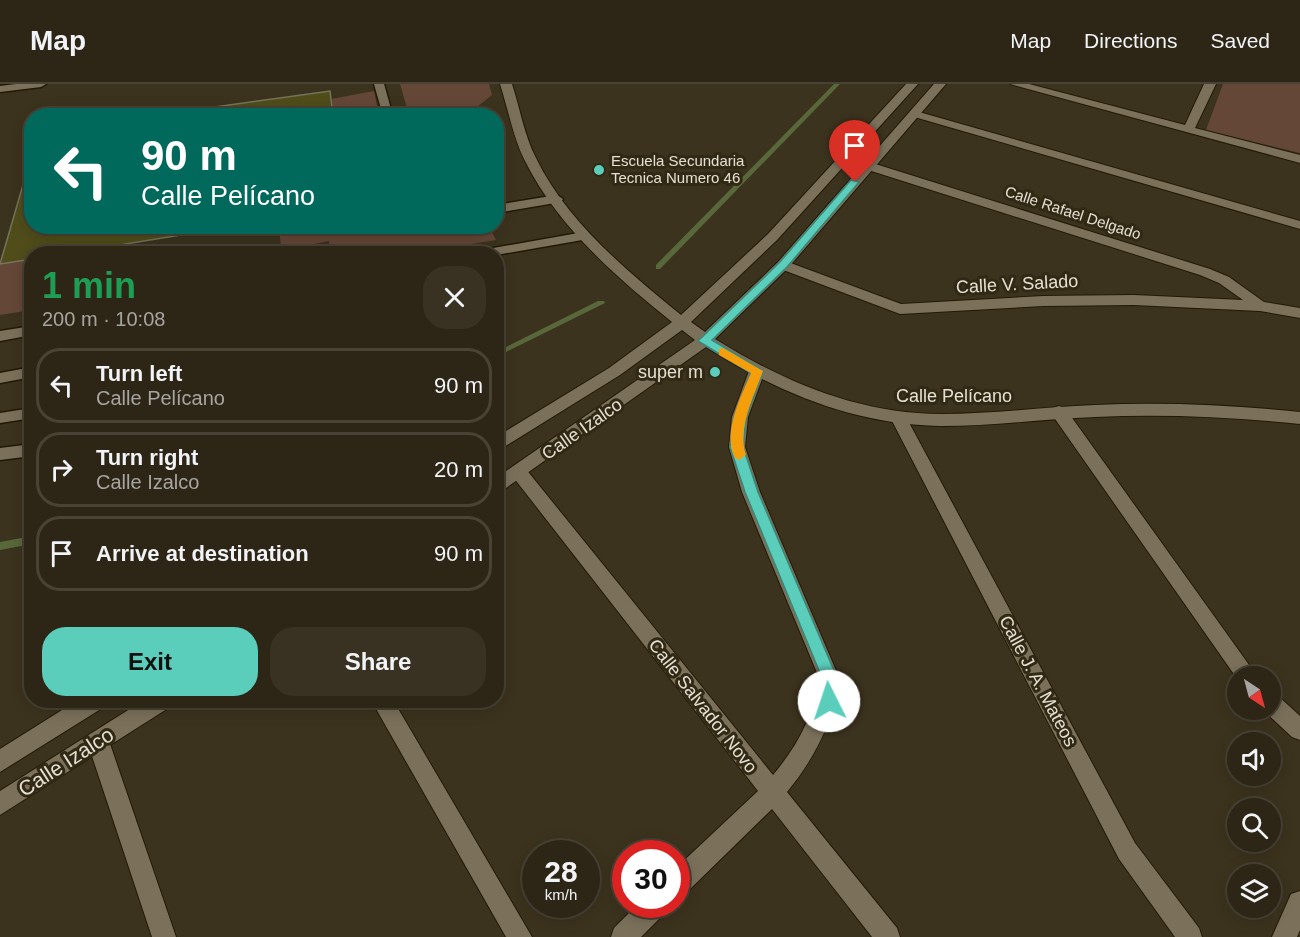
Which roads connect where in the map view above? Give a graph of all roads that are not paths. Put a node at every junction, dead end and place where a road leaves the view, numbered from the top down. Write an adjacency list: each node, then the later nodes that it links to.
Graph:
1 (41, 84): 8 (lane)
2 (379, 84): 9 (lane)
3 (506, 84): 14 (street, Calle Pelícano)
4 (912, 84): 22 (street, Calle Izalco)
5 (940, 84): 10 (street, Calle Izalco)
6 (1016, 84): 11 (street)
7 (1210, 84): 11 (street)
8 (0, 89)
9 (386, 108)
10 (915, 114): 13 (street, Calle Izalco); 16 (street)
11 (1188, 130): 12 (street)
12 (1300, 159)
13 (869, 166): 19 (street, Calle Izalco); 20 (street, Calle Rafael Delgado)
14 (556, 200): 15 (lane); 17 (street, Calle Pelícano)
15 (504, 208)
16 (1300, 225)
17 (584, 236): 18 (lane); 22 (street, Calle Pelícano)
18 (504, 250)
19 (783, 265): 20 (street, Calle V. Salado); 25 (street, Calle Izalco)
20 (1260, 306): 21 (street, Calle V. Salado)
21 (1300, 313)
22 (681, 323): 25 (street, Calle Pelícano); 34 (street, Calle Izalco)
23 (24, 332): 24 (lane)
24 (0, 336)
25 (704, 341): 26 (street, Calle Pelícano); 37 (street, Calle Izalco)
26 (757, 371): 31 (street, Calle Pelícano); 47 (street)
27 (24, 374): 28 (lane)
28 (0, 378)
29 (1059, 412): 31 (street, Calle Pelícano); 33 (street, Calle Pelícano); 39 (street)
30 (24, 414): 32 (lane)
31 (898, 417): 56 (street, Calle J. A. Mateos)
32 (0, 418)
33 (1300, 418)
34 (504, 441)
35 (24, 451): 36 (lane)
36 (0, 454)
37 (519, 473): 38 (street, Calle Izalco); 47 (street, Calle Salvador Novo)
38 (504, 483)
39 (1240, 666)
40 (84, 708): 46 (street, Calle Izalco)
41 (150, 708): 45 (street, Calle Izalco)
42 (386, 708): 53 (street)
43 (1281, 712): 44 (street)
44 (1300, 730)
45 (98, 741): 48 (street, Calle Izalco); 52 (street)
46 (0, 761)
47 (771, 793): 49 (street); 55 (street, Calle Salvador Novo)
48 (0, 804)
49 (690, 871)
50 (1300, 903): 57 (street)
51 (642, 918): 54 (street)
52 (164, 937)
53 (520, 937)
54 (623, 937)
55 (888, 937)
56 (1190, 937)
57 (1284, 937)

